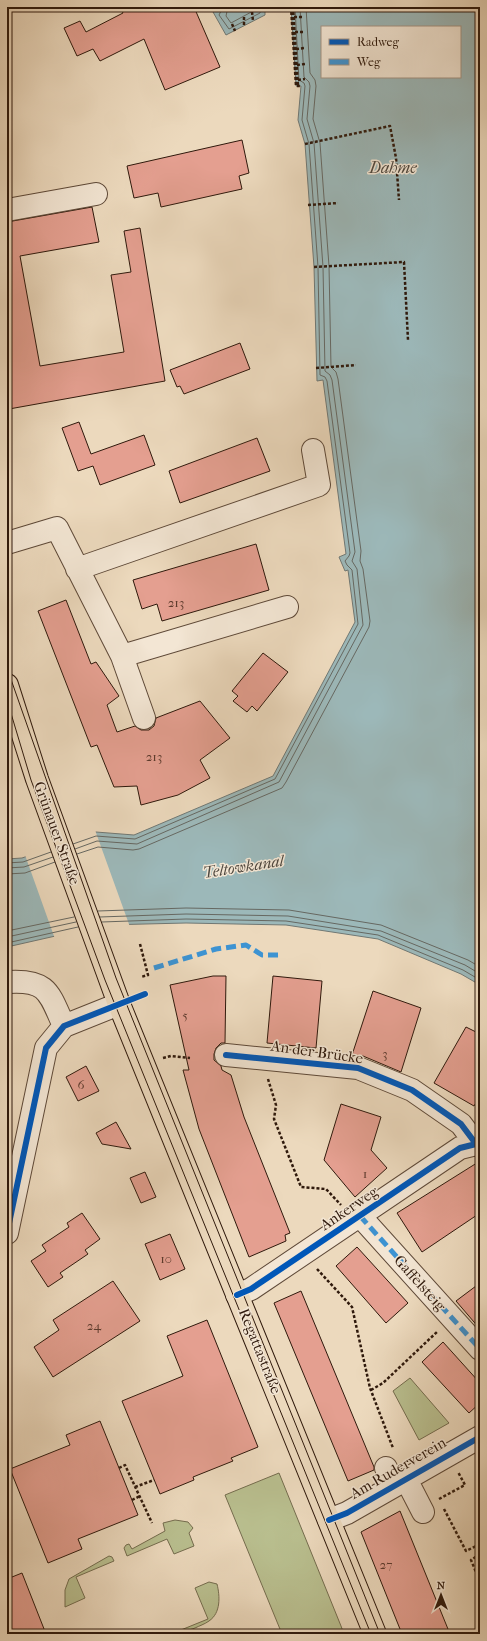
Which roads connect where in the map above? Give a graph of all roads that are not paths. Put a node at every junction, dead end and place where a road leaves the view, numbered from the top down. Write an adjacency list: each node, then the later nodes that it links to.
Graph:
1 (96, 194): 2 (street)
2 (7, 210)
3 (313, 450): 5 (street)
4 (7, 543): 5 (street)
5 (77, 569): 7 (street)
6 (288, 607): 7 (street)
7 (122, 656): 9 (street)
8 (9, 698): 10 (main road, Grünauer Straße)
9 (144, 718)
10 (110, 979): 12 (main road, Regattastraße)
11 (7, 982): 13 (street)
12 (119, 1004): 13 (street); 18 (main road, Regattastraße)
13 (64, 1026): 17 (street)
14 (226, 1055): 15 (street, An der Brücke)
15 (478, 1145): 16 (street, Ankerweg)
16 (357, 1218): 18 (street, Ankerweg); 19 (street, Gaffelsteig)
17 (7, 1234)
18 (237, 1295): 23 (main road, Regattastraße)
19 (480, 1349)
20 (480, 1437): 21 (street, Am Ruderverein)
21 (396, 1477): 22 (street); 23 (street, Am Ruderverein)
22 (423, 1512)
23 (329, 1520): 24 (main road, Regattastraße)
24 (375, 1634)

